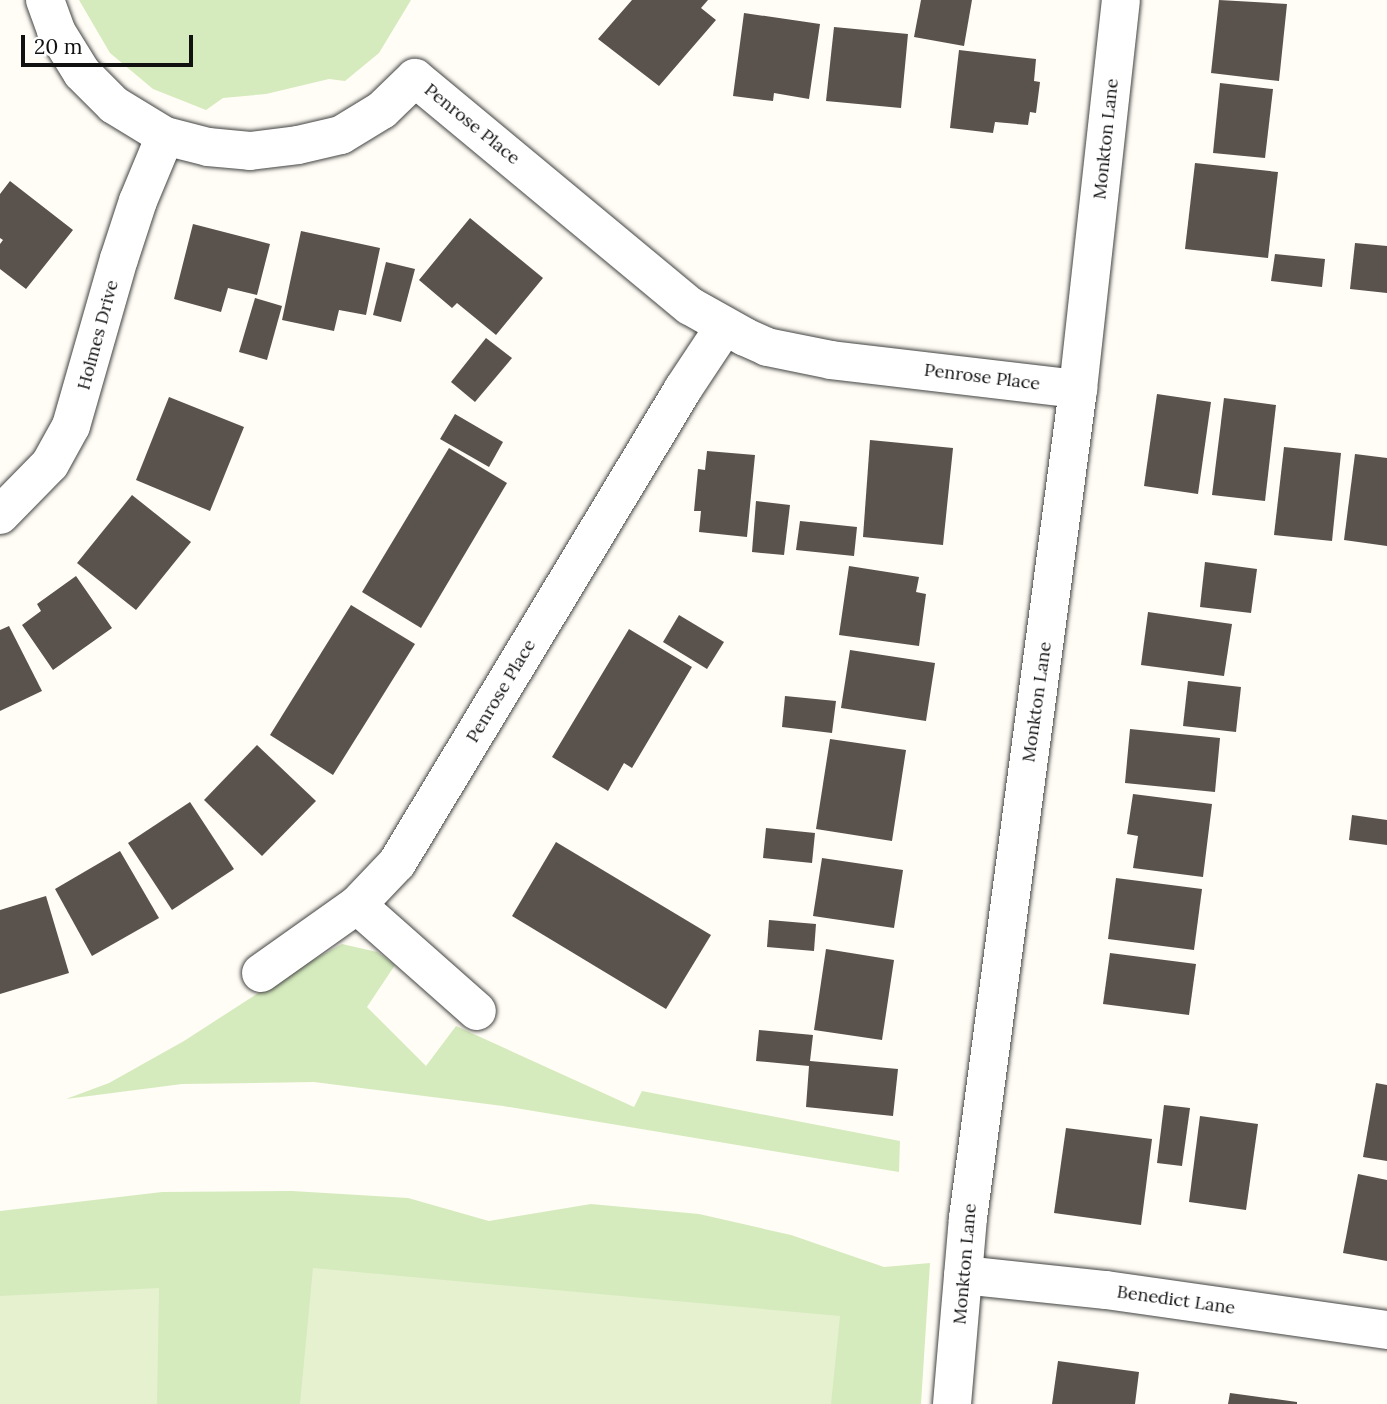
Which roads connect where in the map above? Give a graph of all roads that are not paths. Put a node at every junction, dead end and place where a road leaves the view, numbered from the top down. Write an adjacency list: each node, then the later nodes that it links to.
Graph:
1 (45, 0): 3 (street, Penrose Place)
2 (1121, 0): 5 (street, Monkton Lane)
3 (165, 136): 4 (street, Penrose Place); 6 (street, Holmes Drive)
4 (723, 327): 5 (street, Penrose Place); 7 (street, Penrose Place)
5 (1078, 388): 10 (street, Monkton Lane)
6 (0, 515)
7 (357, 905): 8 (street, Penrose Place); 9 (street)
8 (261, 973)
9 (477, 1011)
10 (963, 1276): 11 (street, Benedict Lane); 12 (street, Monkton Lane)
11 (1387, 1330)
12 (952, 1404)

